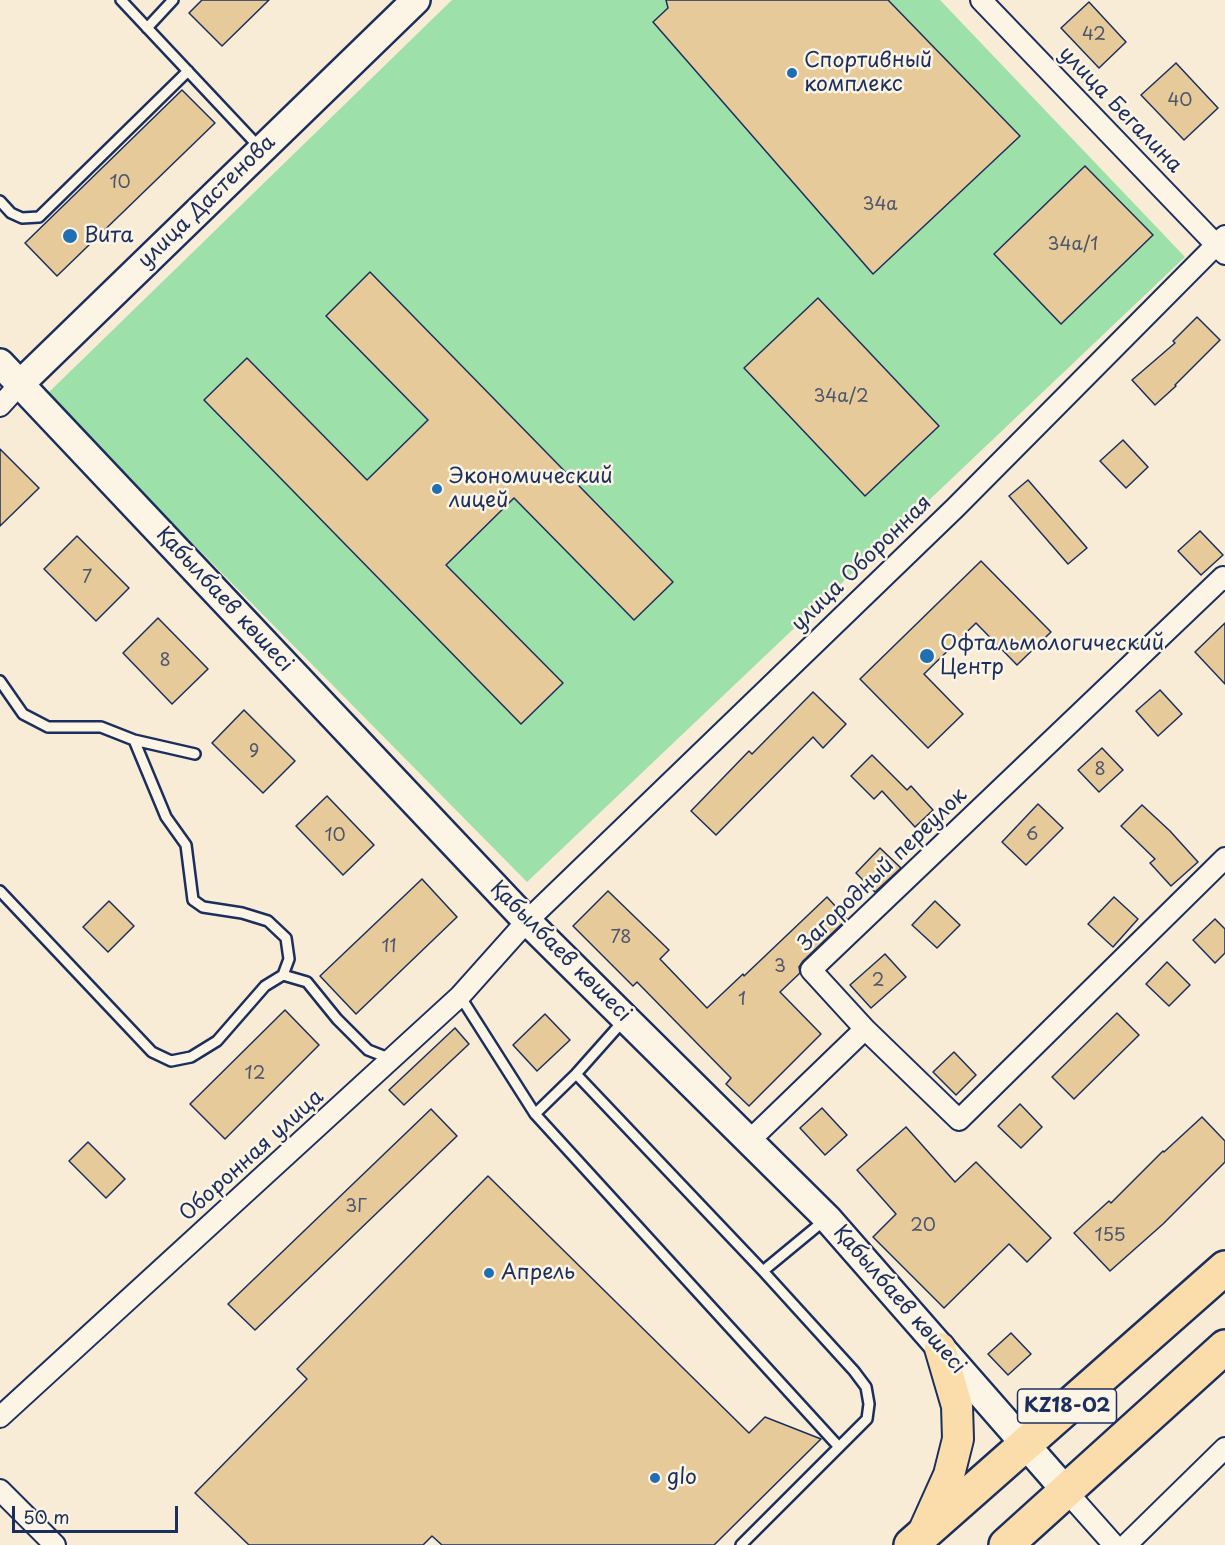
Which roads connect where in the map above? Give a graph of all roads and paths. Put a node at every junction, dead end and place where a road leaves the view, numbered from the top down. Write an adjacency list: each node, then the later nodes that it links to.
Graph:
1 (121, 0): 5 (lane)
2 (173, 0): 5 (lane)
3 (416, 0): 7 (main road, улица Дастенова)
4 (981, 0): 9 (street, улица Бегалина)
5 (147, 28): 6 (lane)
6 (188, 71): 7 (lane); 8 (lane)
7 (262, 149): 11 (main road, улица Дастенова)
8 (0, 201)
9 (1222, 245): 19 (street, улица Оборонная)
10 (0, 363): 11 (main road, Қабылбаев көшесі)
11 (20, 384): 12 (street, улица Дастенова); 19 (main road, Қабылбаев көшесі)
12 (0, 406)
13 (1225, 580): 23 (street, Загородный переулок)
14 (0, 681): 15 (lane)
15 (134, 740): 16 (lane); 20 (lane)
16 (195, 753)
17 (1225, 858): 23 (street, Загородный переулок)
18 (0, 891): 20 (lane)
19 (527, 921): 21 (street, Оборонная улица); 22 (main road, Қабылбаев көшесі)
20 (283, 975): 24 (lane)
21 (460, 996): 24 (street, Оборонная улица); 26 (lane)
22 (626, 1018): 25 (lane); 27 (main road, Қабылбаев көшесі)
23 (865, 1029): 27 (street)
24 (393, 1059): 33 (street, Оборонная улица)
25 (576, 1074): 26 (lane); 30 (lane)
26 (535, 1114): 35 (lane)
27 (750, 1140): 28 (main road, Қабылбаев көшесі)
28 (827, 1218): 30 (lane); 32 (main road, Қабылбаев көшесі)
29 (1225, 1268): 34 (highway, KZ18-02)
30 (763, 1270): 35 (lane)
31 (1225, 1347): 38 (highway, KZ18-02)
32 (940, 1348): 34 (main road, Қабылбаев көшесі); 39 (main road)
33 (0, 1417)
34 (1024, 1444): 38 (main road, Қабылбаев көшесі); 39 (highway, KZ18-02)
35 (839, 1446): 41 (lane)
36 (1225, 1448): 44 (street)
37 (0, 1490): 40 (street)
38 (1067, 1492): 42 (highway, KZ18-02); 43 (street, Қабылбаев көшесі)
39 (916, 1540)
40 (55, 1545)
41 (741, 1545)
42 (1006, 1545)
43 (1114, 1545)
44 (1126, 1545)

